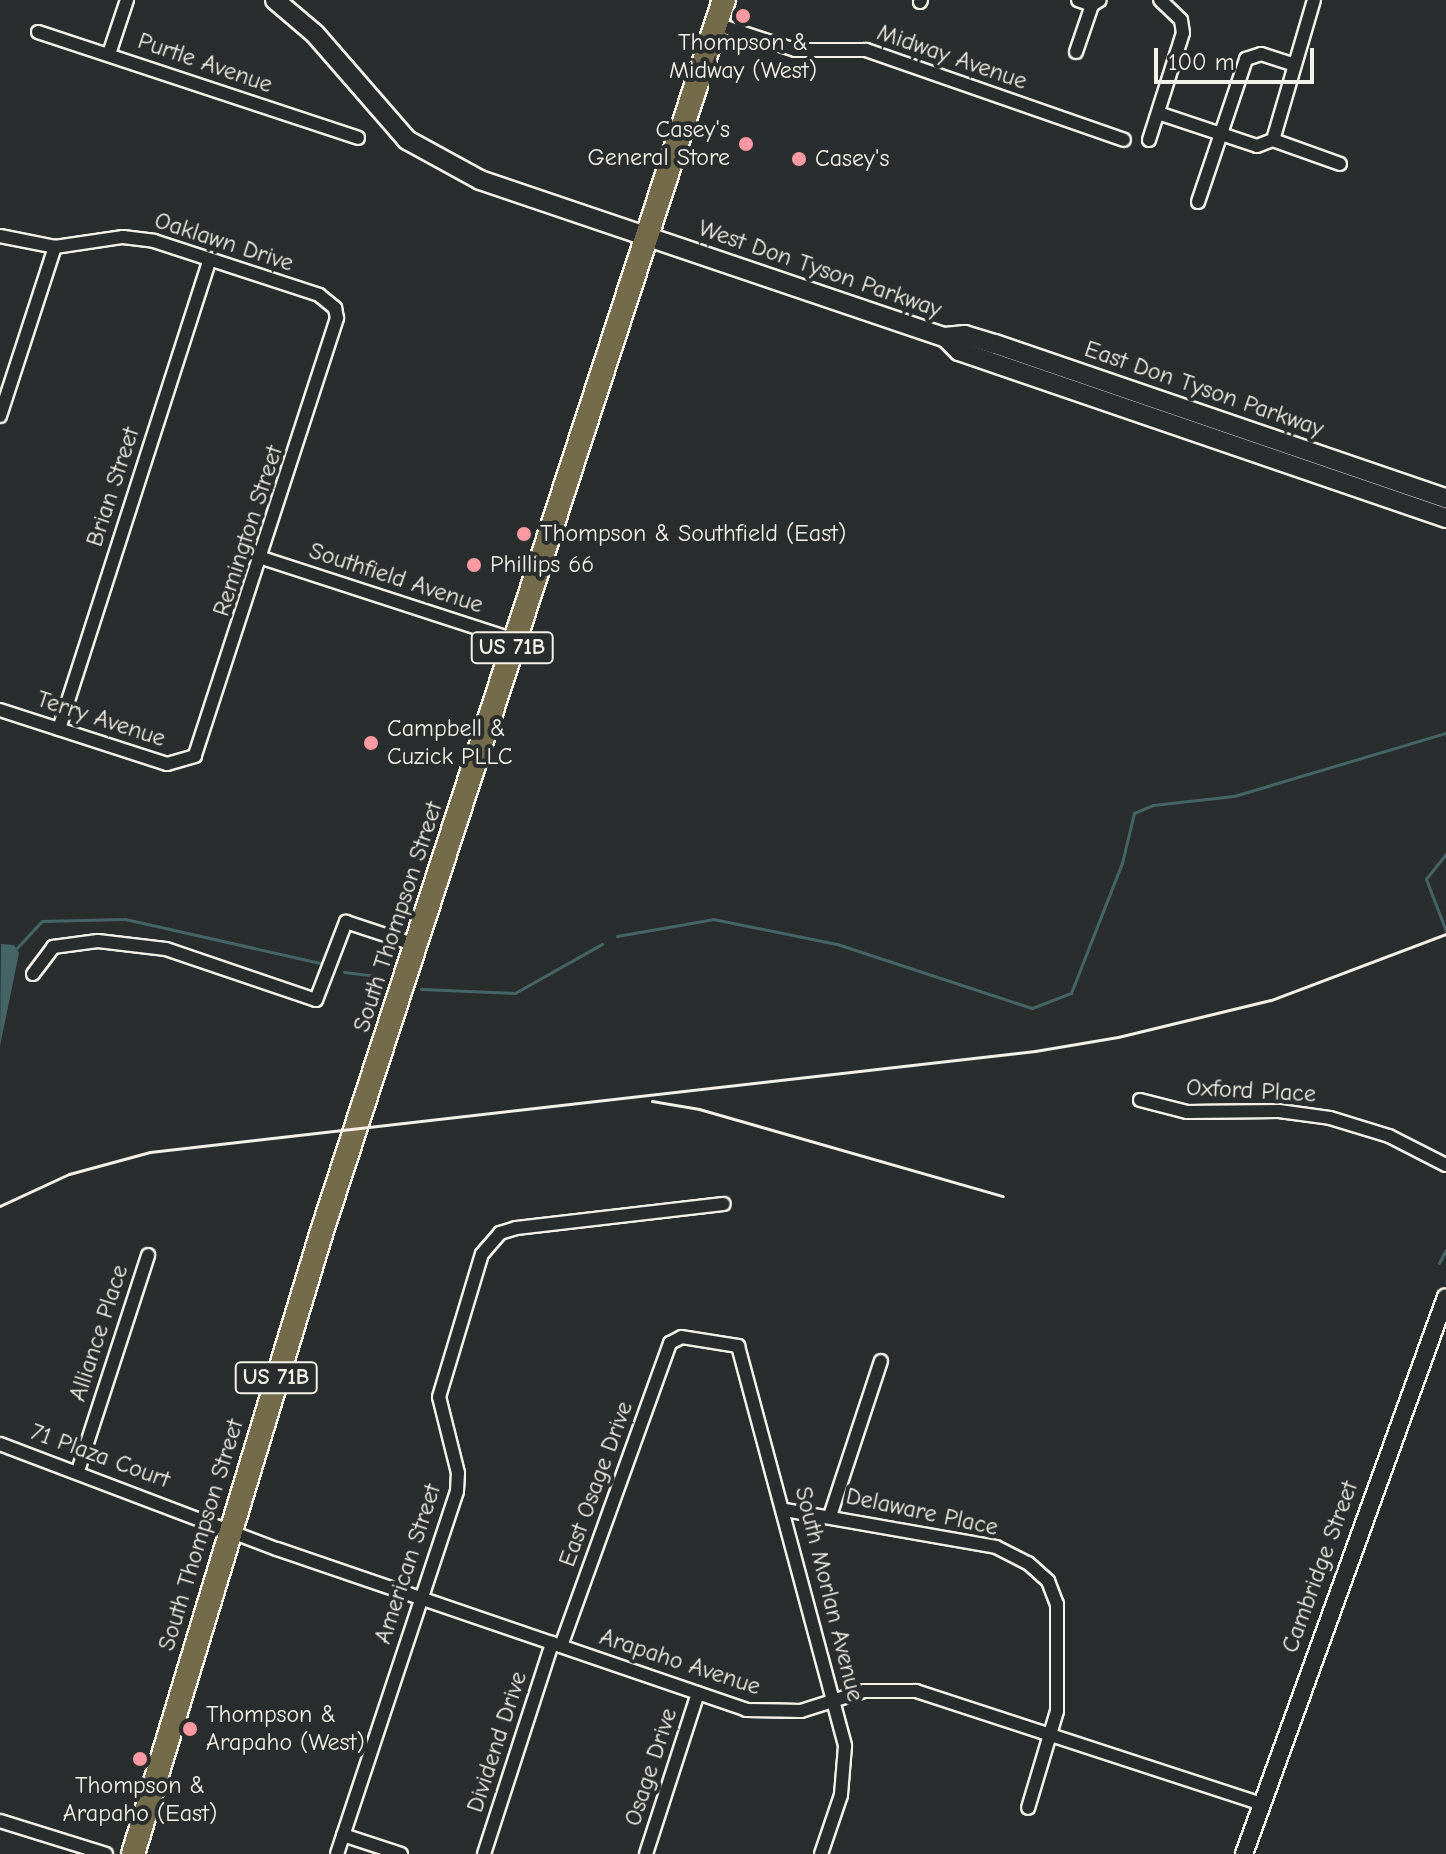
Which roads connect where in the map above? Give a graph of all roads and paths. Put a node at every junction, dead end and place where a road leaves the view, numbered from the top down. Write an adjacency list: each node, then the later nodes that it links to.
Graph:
1 (127, 0): 11 (street)
2 (275, 0): 22 (main road, West Don Tyson Parkway)
3 (724, 0): 8 (highway, South Thompson Street / US 71B)
4 (1078, 0): 7 (street)
5 (1160, 0): 13 (street)
6 (1314, 0): 12 (street)
7 (1096, 2): 10 (street)
8 (716, 24): 16 (street, Midway Avenue); 22 (highway, South Thompson Street / US 71B)
9 (38, 32): 11 (street, Purtle Avenue)
10 (1076, 52)
11 (109, 54): 15 (street, Purtle Avenue)
12 (1294, 65): 14 (street); 18 (street)
13 (1158, 113): 14 (street); 17 (street)
14 (1221, 134): 18 (street); 20 (street)
15 (358, 138)
16 (1124, 140)
17 (1149, 140)
18 (1273, 140): 19 (street)
19 (1340, 164)
20 (1198, 202)
21 (0, 236): 23 (street, Oaklawn Drive)
22 (647, 237): 26 (main road, West Don Tyson Parkway); 31 (highway, South Thompson Street / US 71B)
23 (55, 247): 24 (street, Oaklawn Drive); 27 (street)
24 (210, 260): 25 (street, Oaklawn Drive); 33 (street, Brian Street)
25 (335, 308): 30 (street, Remington Street)
26 (945, 337): 28 (main road, East Don Tyson Parkway); 29 (main road, West Don Tyson Parkway)
27 (0, 416)
28 (1446, 498)
29 (1446, 518)
30 (262, 558): 31 (street, Southfield Avenue); 34 (street, Remington Street)
31 (515, 640): 35 (highway, South Thompson Street / US 71B)
32 (0, 710): 33 (street, Terry Avenue)
33 (59, 729): 34 (street, Terry Avenue)
34 (189, 762)
35 (416, 945): 36 (street); 48 (highway, South Thompson Street / US 71B)
36 (33, 974)
37 (1140, 1100): 38 (street, Oxford Place)
38 (1446, 1165)
39 (724, 1204): 49 (street, American Street)
40 (148, 1255): 45 (street, Alliance Place)
41 (1446, 1297): 54 (street, Cambridge Street)
42 (738, 1346): 46 (street, South Morlan Avenue); 50 (street, East Osage Drive)
43 (881, 1361): 47 (street)
44 (0, 1444): 45 (street, 71 Plaza Court)
45 (78, 1471): 48 (street, 71 Plaza Court)
46 (785, 1510): 47 (street, Delaware Place); 52 (street, South Morlan Avenue)
47 (830, 1516): 53 (street, Delaware Place)
48 (229, 1529): 49 (street, Arapaho Avenue); 59 (highway, South Thompson Street / US 71B)
49 (419, 1600): 50 (street, Arapaho Avenue); 57 (street, American Street)
50 (556, 1645): 51 (street, Arapaho Avenue); 62 (street, Dividend Drive)
51 (698, 1693): 52 (street, Arapaho Avenue); 63 (street, Osage Drive)
52 (833, 1700): 53 (street, Arapaho Avenue); 64 (street, South Morlan Avenue)
53 (1051, 1734): 54 (street, Arapaho Avenue); 55 (street, Delaware Place)
54 (1261, 1804): 65 (street, Cambridge Street)
55 (1028, 1808)
56 (0, 1821): 58 (street)
57 (343, 1835): 60 (street, American Street); 61 (street)
58 (106, 1854)
59 (133, 1854)
60 (337, 1854)
61 (401, 1854)
62 (484, 1854)
63 (646, 1854)
64 (821, 1854)
65 (1244, 1854)

